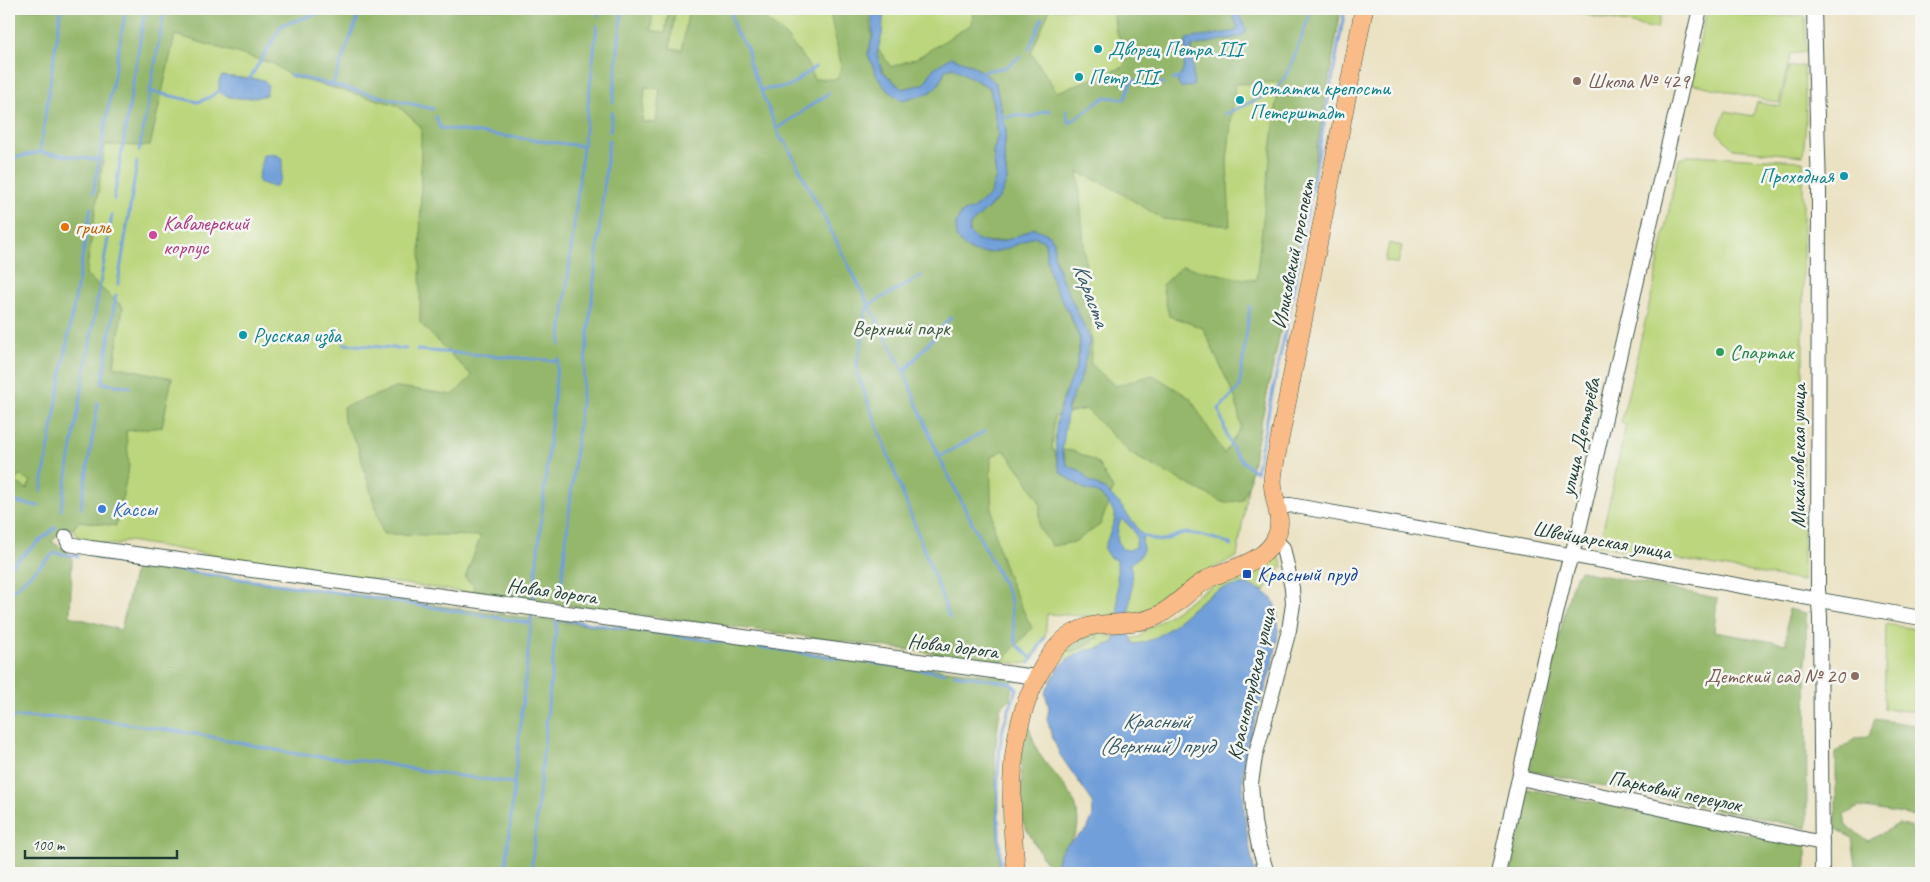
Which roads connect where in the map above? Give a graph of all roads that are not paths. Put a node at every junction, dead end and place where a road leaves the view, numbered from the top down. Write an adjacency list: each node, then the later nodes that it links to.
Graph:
1 (1364, 9): 4 (main road, Иликовский проспект)
2 (1700, 9): 7 (street, улица Дегтярёва)
3 (1814, 9): 8 (street, Михайловская улица)
4 (1277, 509): 6 (main road); 7 (street, Швейцарская улица)
5 (66, 537): 10 (street, Новая дорога)
6 (1275, 540): 10 (main road); 14 (street, Краснопрудская улица)
7 (1573, 555): 8 (street, Швейцарская улица); 11 (street, улица Дегтярёва)
8 (1819, 599): 9 (street, Швейцарская улица); 12 (street, Михайловская улица)
9 (1921, 618)
10 (1036, 677): 13 (main road)
11 (1520, 778): 12 (street, Парковый переулок); 15 (street, улица Дегтярёва)
12 (1822, 843): 16 (street, Михайловская улица)
13 (1016, 873)
14 (1267, 873)
15 (1498, 873)
16 (1822, 873)

